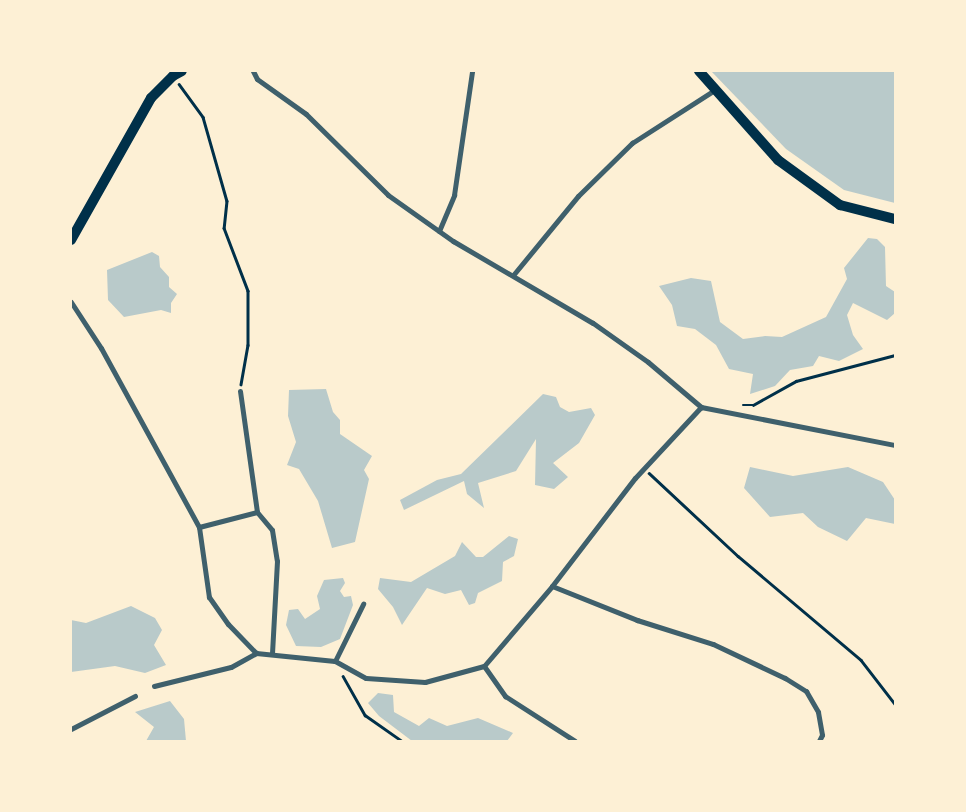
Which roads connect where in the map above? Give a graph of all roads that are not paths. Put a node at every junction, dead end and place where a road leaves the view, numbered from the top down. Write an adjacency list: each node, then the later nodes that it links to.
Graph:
1 (253, 71): 7 (street)
2 (472, 71): 7 (street)
3 (699, 71): 5 (main road)
4 (178, 74): 8 (main road)
5 (713, 91): 6 (main road); 9 (street)
6 (895, 219)
7 (439, 231): 9 (street)
8 (71, 240)
9 (514, 274): 12 (street)
10 (71, 302): 15 (street)
11 (240, 390): 14 (street)
12 (702, 407): 13 (street); 16 (street)
13 (895, 445)
14 (257, 512): 15 (street); 19 (street)
15 (199, 527): 18 (street)
16 (552, 586): 21 (street); 26 (street)
17 (363, 604): 20 (street)
18 (256, 654): 19 (street); 22 (street)
19 (272, 654): 20 (street)
20 (335, 661): 21 (street)
21 (484, 666): 25 (street)
22 (154, 686)
23 (135, 696): 24 (street)
24 (71, 729)
25 (575, 741)
26 (819, 741)

